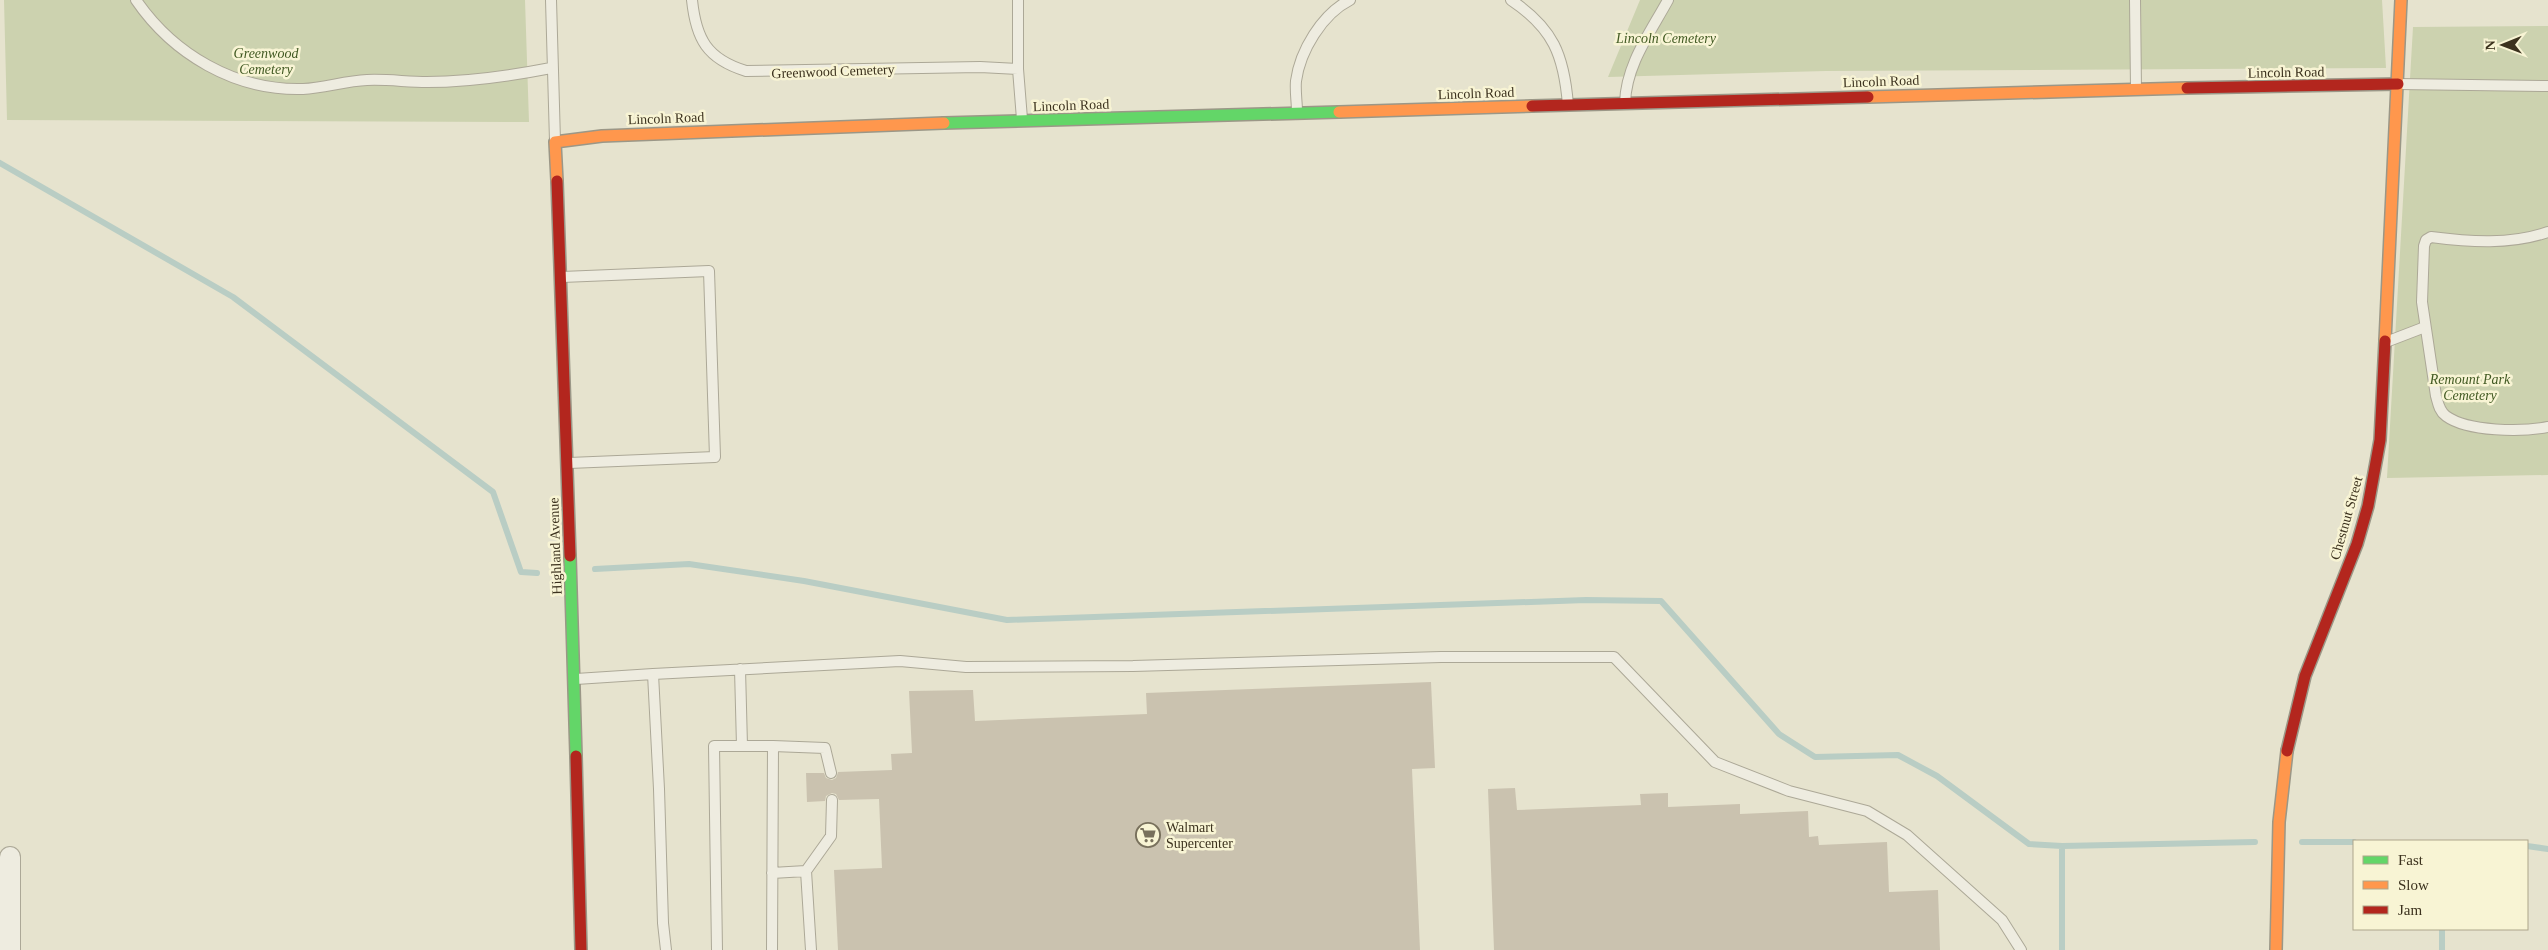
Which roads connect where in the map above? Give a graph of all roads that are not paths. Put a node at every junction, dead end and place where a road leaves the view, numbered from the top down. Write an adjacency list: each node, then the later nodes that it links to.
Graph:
1 (136, 0): 10 (lane)
2 (551, 0): 10 (lane)
3 (692, 0): 11 (lane, Greenwood Cemetery)
4 (1018, 0): 11 (lane)
5 (1350, 0): 17 (lane)
6 (1511, 0): 16 (lane)
7 (1668, 0): 15 (lane)
8 (2135, 0): 14 (lane)
9 (2401, 0): 12 (street, Chestnut Street)
10 (551, 68): 19 (lane)
11 (1018, 69): 18 (lane)
12 (2398, 84): 13 (lane); 14 (street, Lincoln Road); 23 (street, Chestnut Street)
13 (2548, 86)
14 (2136, 89): 15 (street, Lincoln Road)
15 (1625, 103): 16 (street, Lincoln Road)
16 (1568, 105): 17 (street, Lincoln Road)
17 (1297, 113): 18 (street, Lincoln Road)
18 (1023, 122): 19 (street, Lincoln Road)
19 (555, 142): 21 (street, Highland Avenue)
20 (2548, 232): 22 (lane)
21 (560, 277): 25 (street, Highland Avenue); 25 (lane)
22 (2425, 328): 23 (lane); 24 (lane)
23 (2386, 342): 43 (street, Chestnut Street)
24 (2548, 427)
25 (568, 463): 28 (street, Highland Avenue)
26 (740, 669): 27 (lane); 29 (lane); 42 (lane)
27 (653, 674): 28 (lane); 38 (lane)
28 (574, 680): 37 (street, Highland Avenue)
29 (742, 746): 30 (lane); 39 (lane)
30 (773, 746): 31 (lane); 35 (lane)
31 (831, 773)
32 (832, 800): 34 (lane)
33 (10, 857): 36 (street)
34 (806, 871): 35 (lane); 41 (lane)
35 (772, 873): 40 (lane)
36 (10, 950)
37 (581, 950)
38 (666, 950)
39 (717, 950)
40 (772, 950)
41 (811, 950)
42 (2021, 950)
43 (2276, 950)

